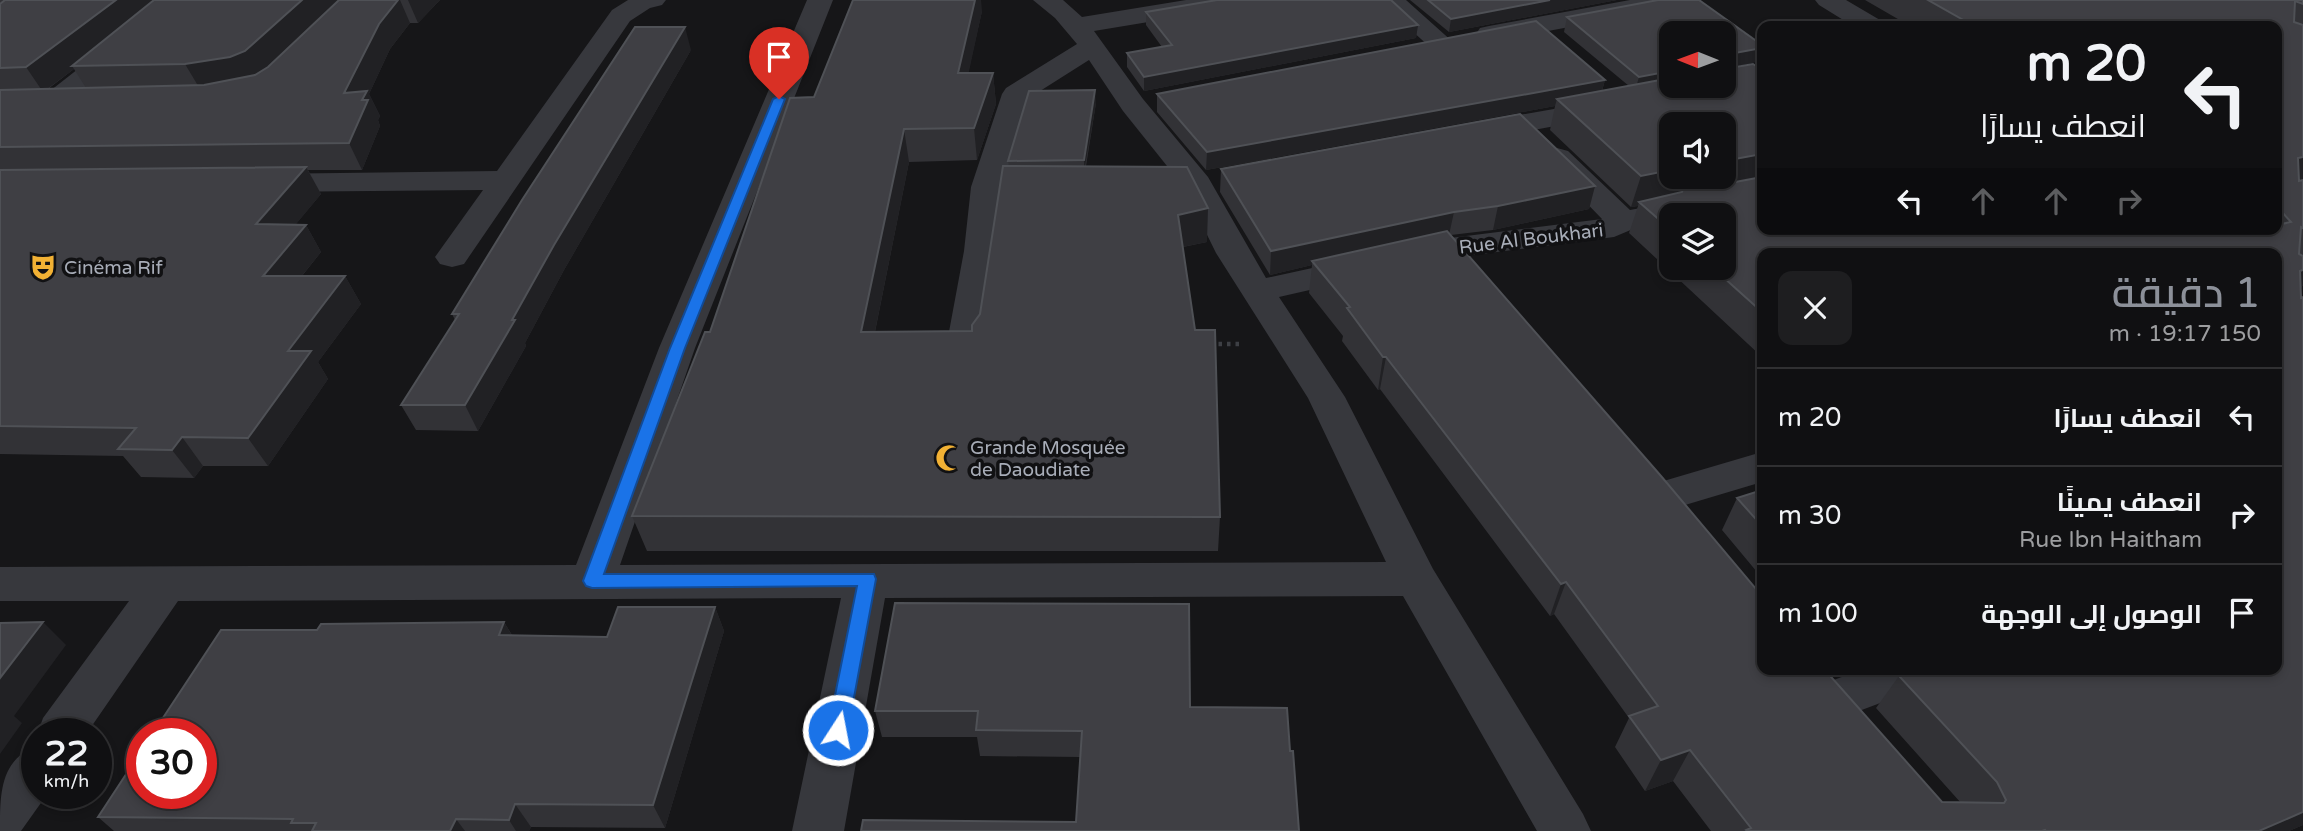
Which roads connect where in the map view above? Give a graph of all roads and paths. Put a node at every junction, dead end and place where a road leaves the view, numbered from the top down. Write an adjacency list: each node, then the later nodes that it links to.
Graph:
1 (183, 0): 14 (street)
2 (653, 0): 17 (street)
3 (820, 0): 32 (street)
4 (1046, 0): 10 (street)
5 (1233, 0): 10 (street)
6 (1391, 0): 11 (street)
7 (1671, 0): 11 (street)
8 (1828, 0): 9 (street)
9 (1863, 21)
10 (1084, 36): 19 (street); 26 (street)
11 (1441, 43): 12 (street)
12 (1414, 49)
13 (1609, 88): 15 (street)
14 (93, 103)
15 (1522, 123): 16 (street); 22 (street)
16 (1454, 135)
17 (505, 180): 18 (street); 24 (street)
18 (232, 183)
19 (987, 187): 20 (street); 27 (street)
20 (1082, 187)
21 (1757, 198): 22 (street, Rue Al Boukhari)
22 (1623, 221): 23 (street, Rue Al Boukhari)
23 (1450, 248): 25 (street); 26 (street, Rue Al Boukhari)
24 (452, 257)
25 (1477, 279)
26 (1257, 290): 31 (street)
27 (964, 348)
28 (1757, 468): 29 (street)
29 (1692, 528)
30 (867, 579): 31 (street); 32 (street); 40 (street)
31 (1416, 579): 41 (street)
32 (592, 581): 33 (street)
33 (167, 582): 34 (street); 37 (street)
34 (0, 584)
35 (1902, 675): 36 (street)
36 (1836, 700)
37 (71, 718)
38 (21, 789): 39 (street)
39 (0, 819)
40 (818, 831)
41 (1565, 831)

